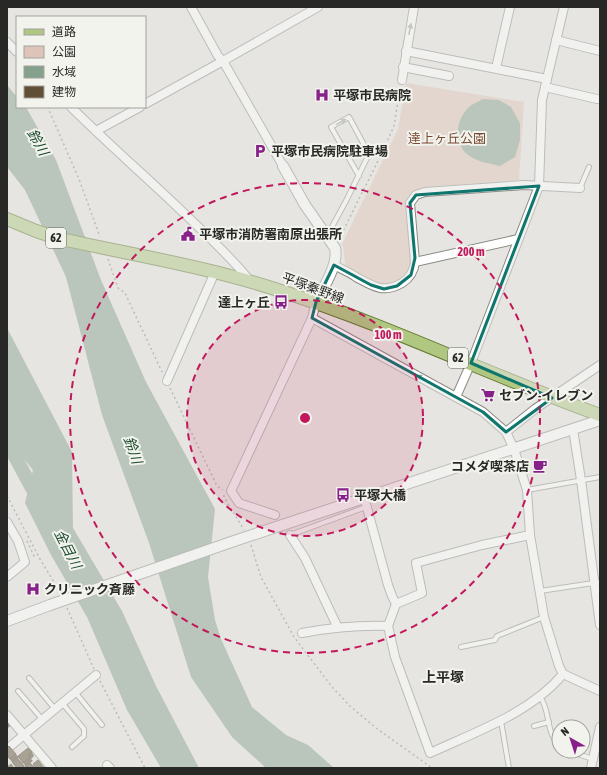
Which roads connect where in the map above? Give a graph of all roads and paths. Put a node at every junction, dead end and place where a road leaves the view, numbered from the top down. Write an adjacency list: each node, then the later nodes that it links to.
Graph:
1 (191, 7): 11 (street)
2 (318, 7): 11 (street)
3 (414, 7): 9 (street, one-way to 3)
4 (510, 7): 13 (street)
5 (564, 7): 6 (street)
6 (556, 40): 10 (street); 16 (street)
7 (7, 42): 8 (street)
8 (16, 51)
9 (406, 51): 12 (street); 13 (street)
10 (600, 51)
11 (223, 61): 18 (street); 23 (street)
12 (403, 67): 14 (street); 15 (street)
13 (496, 68): 16 (street)
14 (448, 76)
15 (402, 80): 32 (path)
16 (546, 83): 17 (street); 26 (street)
17 (597, 100)
18 (146, 103)
19 (48, 108): 31 (path)
20 (72, 108): 22 (street)
21 (138, 108): 22 (street)
22 (96, 131): 36 (street)
23 (283, 166): 29 (street)
24 (589, 167): 27 (lane)
25 (359, 176): 25 (lane, one-way to 25); 29 (lane)
26 (539, 186): 27 (street); 30 (street); 33 (street)
27 (580, 188)
28 (10, 221): 31 (main road, 平塚秦野線 / 62)
29 (327, 236): 32 (street)
30 (518, 239): 33 (street); 39 (street)
31 (102, 247): 35 (main road, 平塚秦野線 / 62); 41 (path)
32 (335, 248): 34 (street)
33 (415, 262): 34 (street)
34 (334, 265): 37 (street)
35 (215, 272): 36 (main road, 平塚秦野線 / 62); 41 (street)
36 (250, 281): 37 (main road, 平塚秦野線 / 62)
37 (316, 302): 38 (street); 39 (main road, 平塚秦野線 / 62)
38 (312, 318): 42 (street, one-way to 38); 55 (street)
39 (471, 363): 42 (street); 43 (main road, 平塚秦野線 / 62)
40 (600, 365): 43 (street)
41 (167, 381): 52 (path)
42 (456, 397): 47 (street)
43 (552, 398): 44 (main road, 平塚秦野線 / 62); 47 (street)
44 (600, 415)
45 (600, 420): 46 (street)
46 (573, 429): 48 (street); 50 (street)
47 (506, 432): 48 (street)
48 (514, 449): 51 (street); 54 (street)
49 (600, 477): 50 (lane)
50 (581, 480): 51 (lane); 63 (street)
51 (527, 490): 59 (street)
52 (225, 491)
53 (7, 496): 57 (path)
54 (366, 502): 58 (lane); 67 (street); 69 (street, bridge)
55 (275, 515)
56 (8, 524): 62 (street)
57 (27, 534): 61 (path); 65 (path)
58 (290, 535): 72 (street)
59 (530, 535): 64 (street); 67 (street)
60 (251, 543): 98 (path)
61 (35, 558)
62 (7, 577)
63 (597, 583): 64 (lane); 70 (street)
64 (539, 591): 68 (street)
65 (62, 596)
66 (65, 603): 76 (path)
67 (396, 604): 71 (street)
68 (544, 617): 74 (lane); 75 (street)
69 (7, 621)
70 (600, 625)
71 (388, 626): 72 (street); 86 (street)
72 (338, 628): 73 (street)
73 (302, 633)
74 (461, 647)
75 (563, 674): 79 (street); 81 (street)
76 (96, 675): 80 (street); 97 (path)
77 (29, 678): 83 (lane)
78 (18, 691): 85 (lane)
79 (600, 691)
80 (74, 692): 82 (street); 88 (lane)
81 (540, 696): 86 (street); 87 (lane)
82 (62, 703): 83 (street); 93 (lane)
83 (55, 709): 85 (street)
84 (7, 715): 92 (street)
85 (42, 719): 92 (street)
86 (501, 721): 99 (lane)
87 (549, 722): 89 (lane); 91 (lane)
88 (102, 725)
89 (534, 726)
90 (600, 727): 95 (street)
91 (551, 730)
92 (24, 735): 94 (street); 96 (street)
93 (72, 747)
94 (7, 749)
95 (593, 759): 100 (street)
96 (52, 768)
97 (145, 768)
98 (432, 768)
99 (509, 768)
100 (590, 768)

